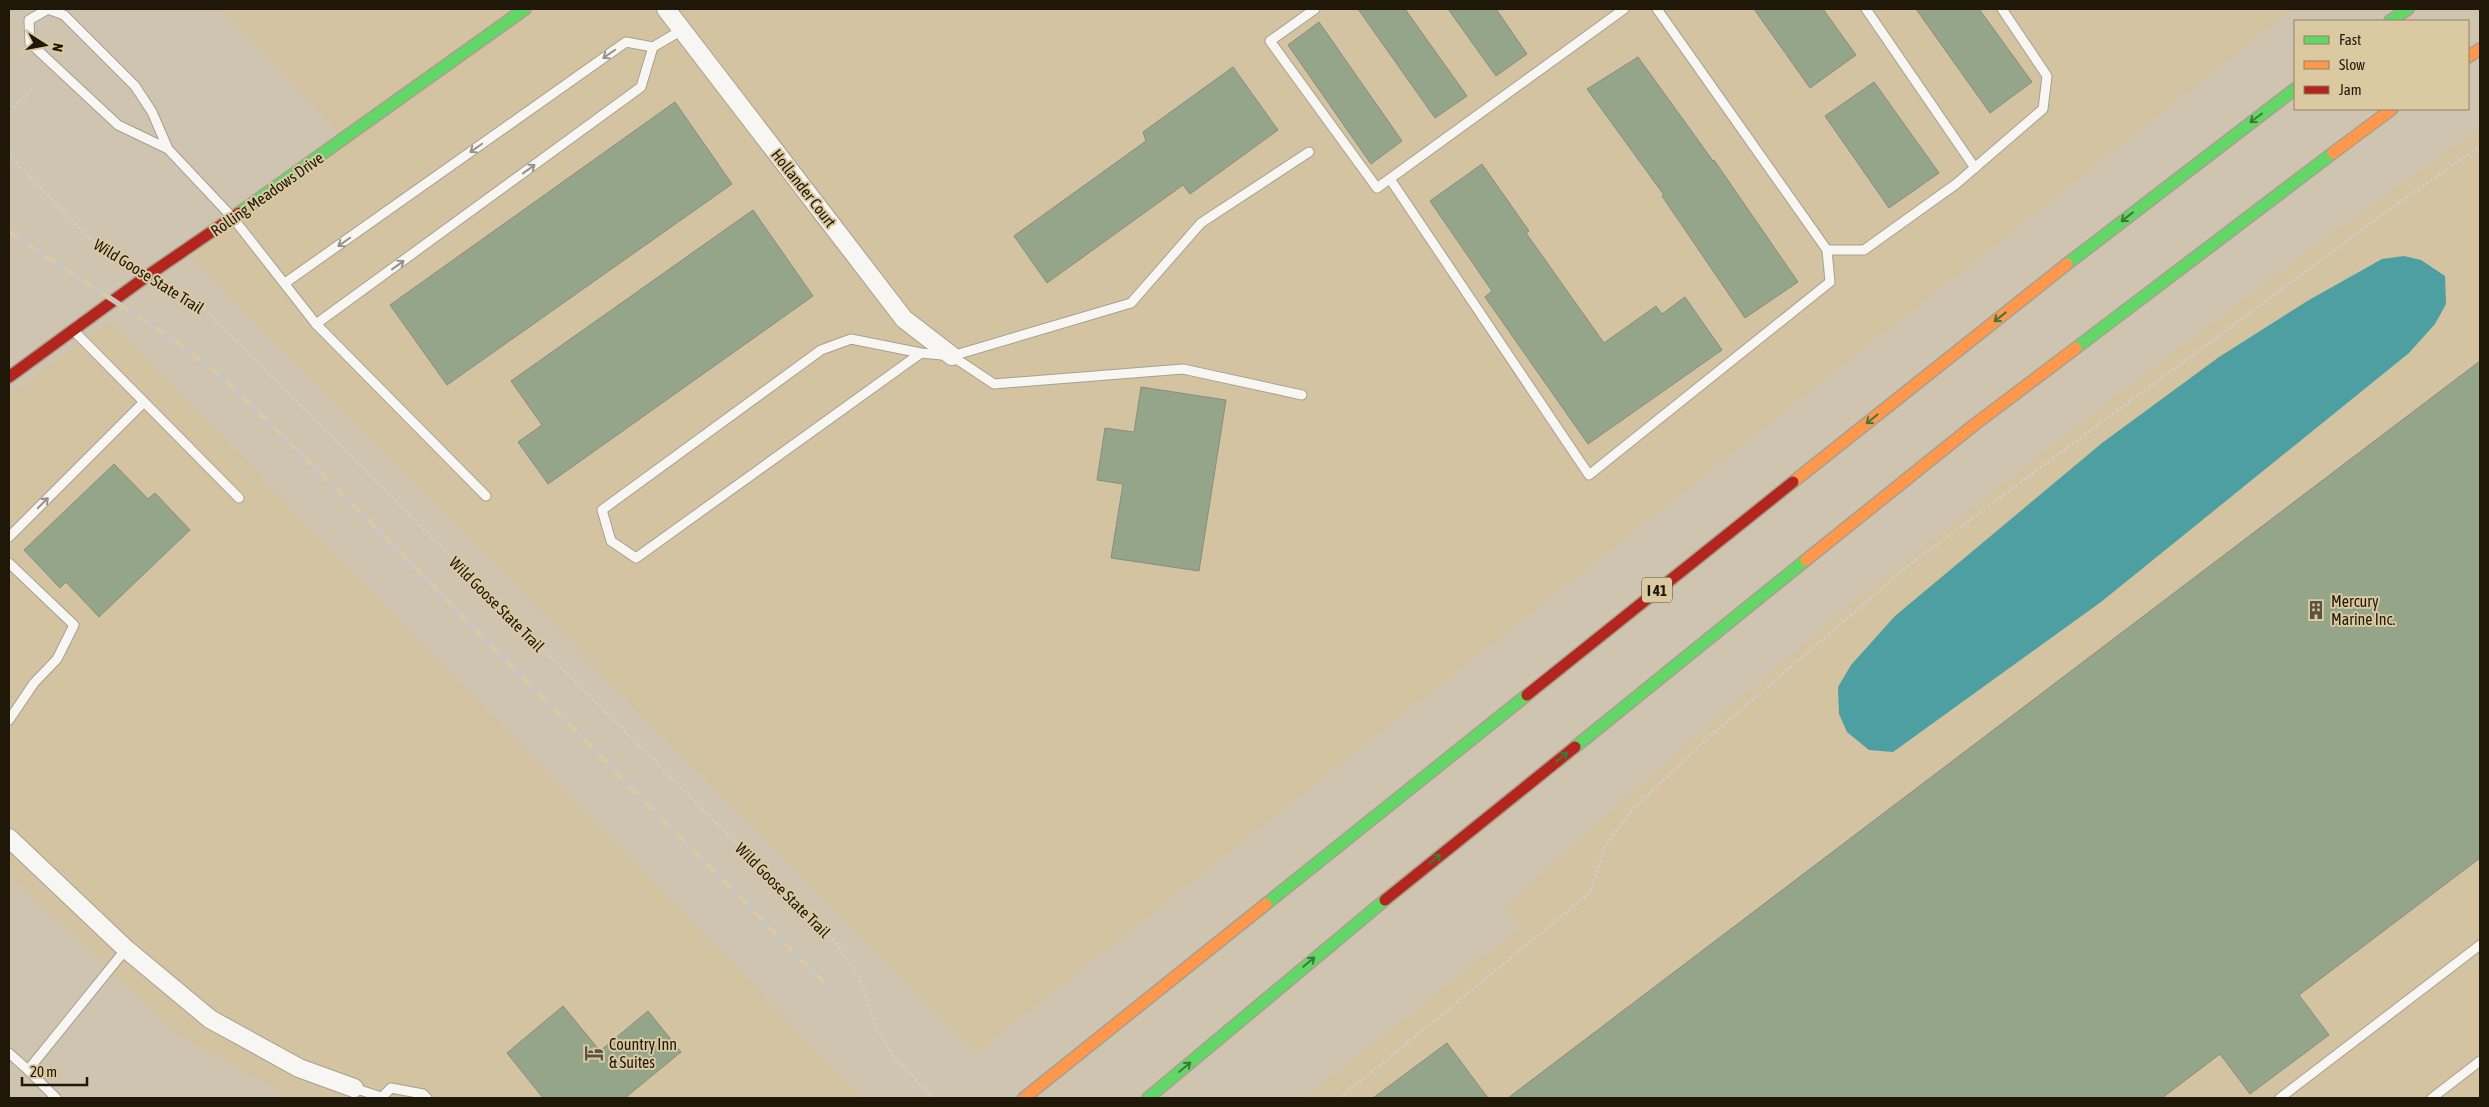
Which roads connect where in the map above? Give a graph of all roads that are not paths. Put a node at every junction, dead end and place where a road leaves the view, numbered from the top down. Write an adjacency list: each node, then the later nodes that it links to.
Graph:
1 (525, 9): 22 (main road, Rolling Meadows Drive)
2 (666, 9): 12 (street, Hollander Court)
3 (1315, 9): 21 (lane)
4 (1624, 9): 21 (lane)
5 (1657, 9): 23 (lane)
6 (1866, 9): 20 (lane)
7 (2002, 9): 20 (lane)
8 (2393, 9): 10 (main road)
9 (2408, 9): 11 (main road)
10 (2379, 20)
11 (2392, 20)
12 (682, 30): 13 (lane); 28 (street, Hollander Court)
13 (653, 47): 24 (lane, one-way to 24); 25 (lane, one-way to 13)
14 (2480, 48): 15 (main road)
15 (2469, 56)
16 (2294, 90): 47 (main road, I 41, one-way to 47)
17 (2391, 110): 48 (main road, one-way to 17)
18 (168, 149): 18 (lane); 22 (lane)
19 (1309, 152): 28 (lane)
20 (1975, 168): 23 (lane)
21 (1390, 179): 23 (lane)
22 (233, 218): 24 (lane); 26 (main road, Rolling Meadows Drive)
23 (1827, 250)
24 (286, 283): 25 (lane)
25 (316, 324): 32 (lane)
26 (73, 331): 29 (main road, Rolling Meadows Drive); 31 (lane)
27 (921, 353): 27 (lane); 28 (lane)
28 (952, 356): 30 (lane)
29 (9, 377)
30 (1302, 395)
31 (144, 402): 33 (lane); 34 (lane, one-way to 31)
32 (486, 496)
33 (239, 498)
34 (9, 537)
35 (9, 563): 36 (lane)
36 (9, 720)
37 (9, 838): 39 (street)
38 (2480, 944): 49 (lane)
39 (126, 949): 42 (lane); 43 (street)
40 (9, 1052): 42 (lane)
41 (2480, 1061): 50 (lane)
42 (28, 1070): 45 (lane)
43 (354, 1088): 44 (lane)
44 (383, 1097): 46 (lane)
45 (56, 1098)
46 (428, 1098)
47 (1024, 1098)
48 (1148, 1098)
49 (2280, 1098)
50 (2432, 1098)

